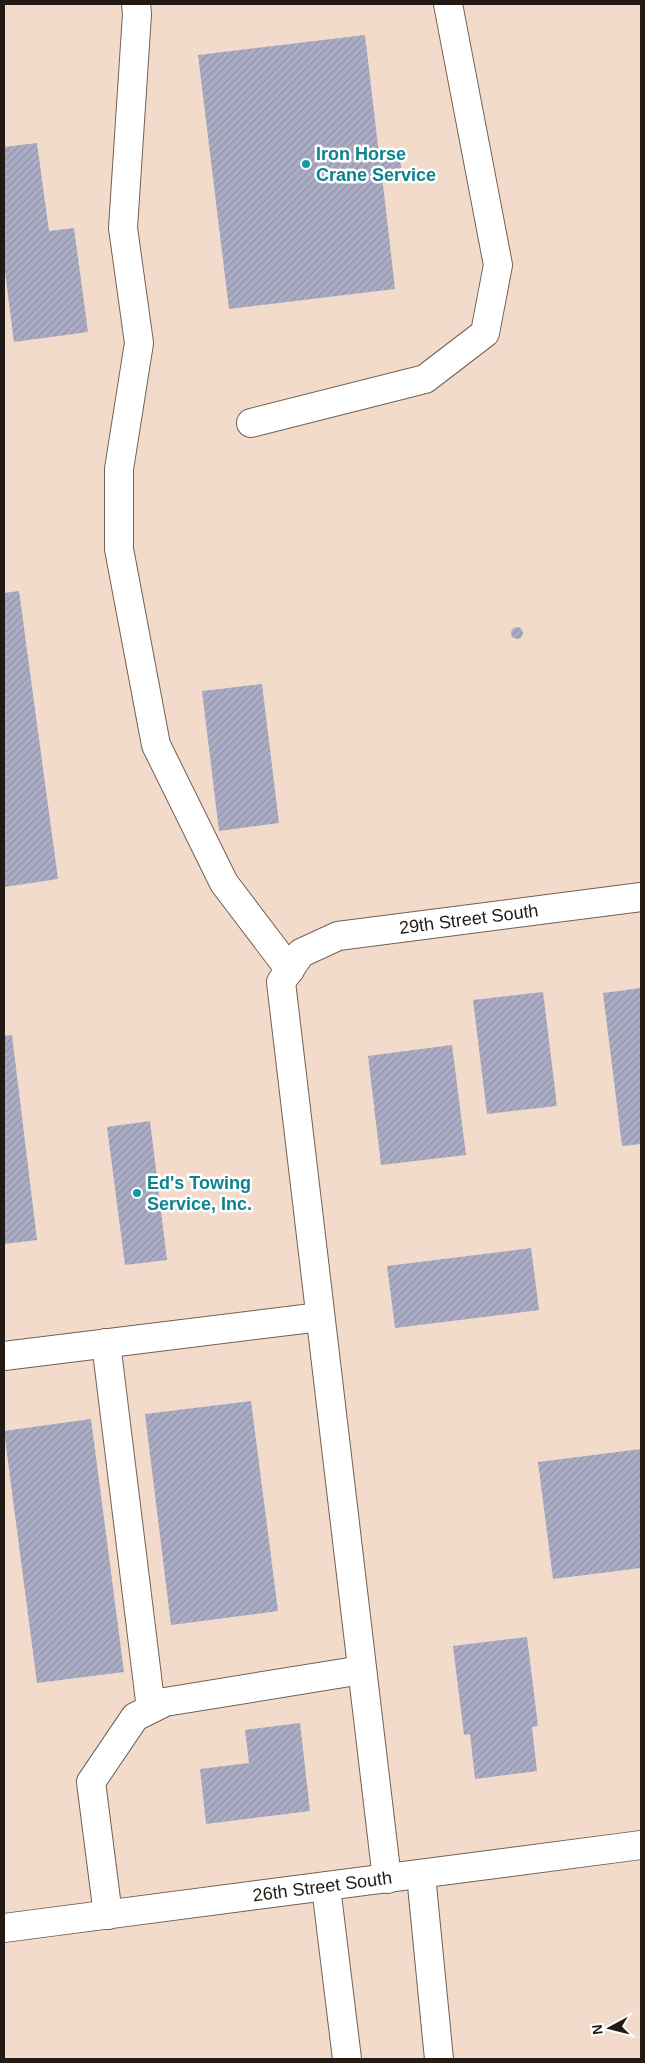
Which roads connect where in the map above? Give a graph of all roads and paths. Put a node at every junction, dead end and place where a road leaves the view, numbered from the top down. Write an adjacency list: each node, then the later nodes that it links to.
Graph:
1 (136, 4): 5 (street)
2 (448, 4): 3 (street)
3 (251, 423)
4 (641, 897): 5 (street, 29th Street South)
5 (296, 961): 6 (street)
6 (320, 1317): 7 (street); 9 (street)
7 (106, 1343): 8 (street); 10 (street)
8 (4, 1356)
9 (362, 1670): 10 (street); 13 (street)
10 (151, 1709): 15 (street)
11 (641, 1845): 12 (street, 26th Street South)
12 (421, 1875): 13 (street, 26th Street South); 18 (street)
13 (387, 1879): 14 (street, 26th Street South)
14 (326, 1887): 15 (street, 26th Street South); 17 (street)
15 (108, 1915): 16 (street, 26th Street South)
16 (4, 1928)
17 (346, 2059)
18 (439, 2059)

